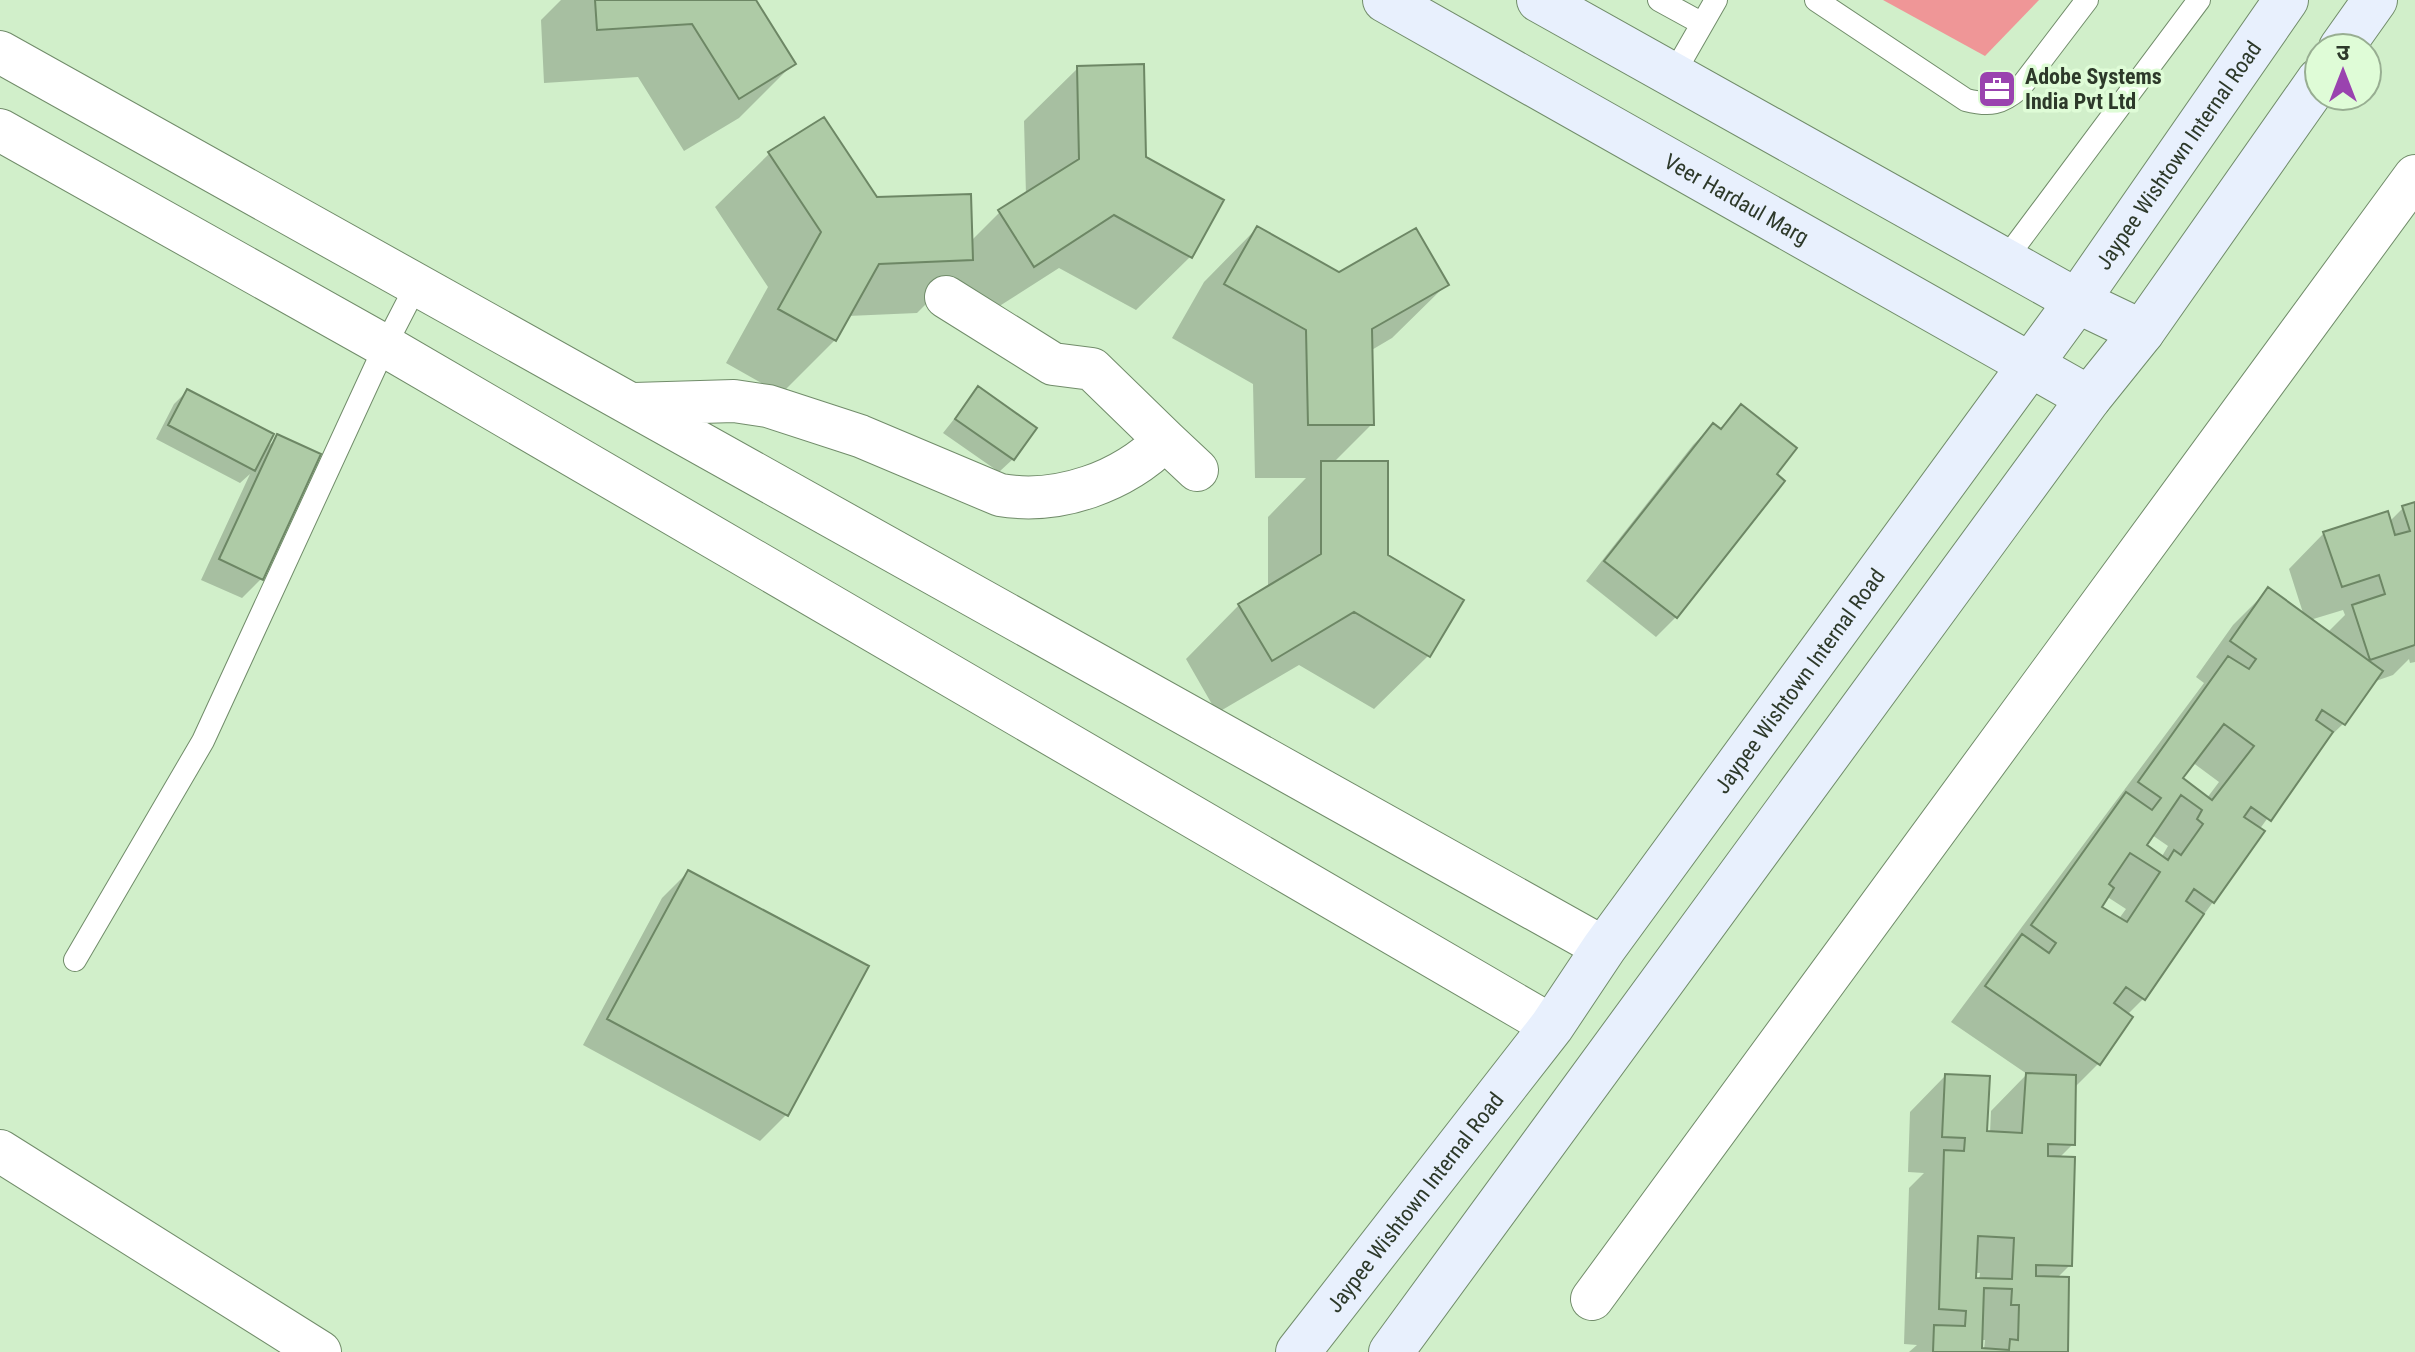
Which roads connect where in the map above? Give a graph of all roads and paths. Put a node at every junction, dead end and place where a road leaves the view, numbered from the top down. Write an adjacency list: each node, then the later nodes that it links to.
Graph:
1 (1385, 0): 23 (street, Veer Hardaul Marg)
2 (1539, 0): 13 (street)
3 (1659, 0): 10 (lane)
4 (1716, 0): 10 (lane)
5 (1816, 0): 6 (lane)
6 (2087, 0)
7 (2199, 0): 17 (lane)
8 (2286, 0): 20 (street, Jaypee Wishtown Internal Road)
9 (2375, 0): 11 (street)
10 (1701, 23): 13 (lane)
11 (2352, 32)
12 (0, 52): 18 (street)
13 (1673, 75): 17 (street)
14 (2303, 103): 21 (street)
15 (0, 130): 22 (street)
16 (2415, 176): 32 (street)
17 (2004, 261): 20 (street)
18 (417, 284): 22 (lane); 25 (street)
19 (946, 297): 26 (street)
20 (2077, 301): 21 (street); 23 (street, Jaypee Wishtown Internal Road)
21 (2142, 332): 24 (street)
22 (385, 346): 29 (lane); 30 (street)
23 (2031, 362): 24 (street, Veer Hardaul Marg); 28 (street, Jaypee Wishtown Internal Road)
24 (2089, 398): 35 (street)
25 (633, 404): 26 (street); 28 (street)
26 (1165, 440): 27 (street)
27 (1197, 470)
28 (1604, 948): 30 (street, Jaypee Wishtown Internal Road)
29 (75, 960)
30 (1552, 1026): 34 (street, Jaypee Wishtown Internal Road)
31 (0, 1151): 33 (street)
32 (1592, 1299)
33 (320, 1352)
34 (1298, 1352)
35 (1391, 1352)

